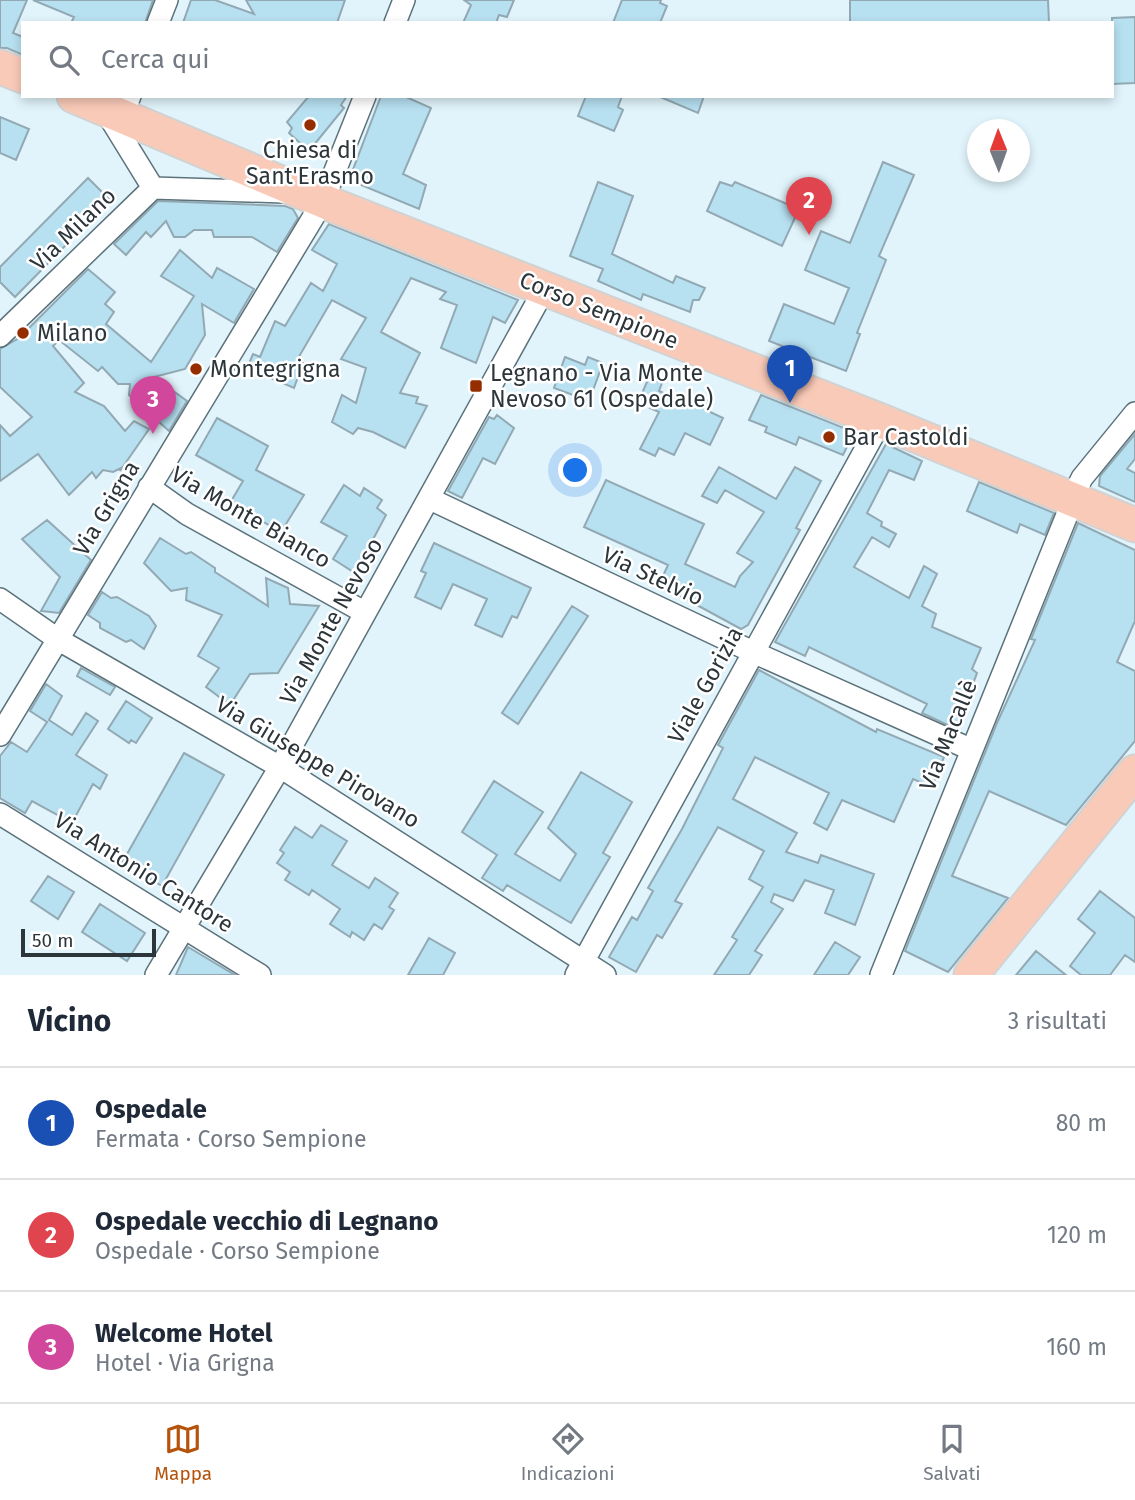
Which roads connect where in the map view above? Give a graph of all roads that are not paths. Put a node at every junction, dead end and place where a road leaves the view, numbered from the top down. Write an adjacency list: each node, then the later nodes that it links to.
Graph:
1 (167, 0): 3 (street)
2 (404, 0): 4 (street)
3 (159, 21)
4 (396, 21)
5 (0, 67): 6 (main road)
6 (21, 75)
7 (82, 98): 9 (main road, Corso Sempione)
8 (364, 98): 11 (street, Via Grigna)
9 (119, 107): 10 (street, Via Milano); 11 (main road, Corso Sempione)
10 (153, 188): 11 (street); 13 (street, Via Milano)
11 (312, 196): 12 (main road, Corso Sempione); 16 (street, Via Grigna)
12 (545, 288): 15 (main road, Corso Sempione); 17 (street, Via Monte Nevoso)
13 (0, 336)
14 (1135, 413): 18 (street, Via Macallè)
15 (881, 421): 18 (main road, Corso Sempione); 23 (street, Viale Gorizia)
16 (149, 487): 21 (street, Via Monte Bianco); 22 (street, Via Grigna)
17 (430, 499): 21 (street, Via Monte Nevoso); 23 (street, Via Stelvio)
18 (1069, 508): 19 (main road, Corso Sempione); 25 (street, Via Macallè)
19 (1132, 524)
20 (0, 599): 22 (street, Via Giuseppe Pirovano)
21 (364, 612): 26 (street, Via Monte Nevoso)
22 (59, 640): 24 (street, Via Grigna); 26 (street, Via Giuseppe Pirovano)
23 (753, 652): 25 (street, Via Stelvio); 30 (street, Viale Gorizia)
24 (0, 735)
25 (970, 749): 34 (street, Via Macallè)
26 (280, 767): 29 (street, Via Monte Nevoso); 30 (street, Via Giuseppe Pirovano)
27 (1135, 772): 35 (main road)
28 (0, 814): 29 (street, Via Antonio Cantore)
29 (185, 928): 31 (street, Via Monte Nevoso); 32 (street, Via Antonio Cantore)
30 (580, 968): 33 (street, Via Giuseppe Pirovano)
31 (156, 975)
32 (260, 975)
33 (605, 975)
34 (881, 975)
35 (971, 975)

